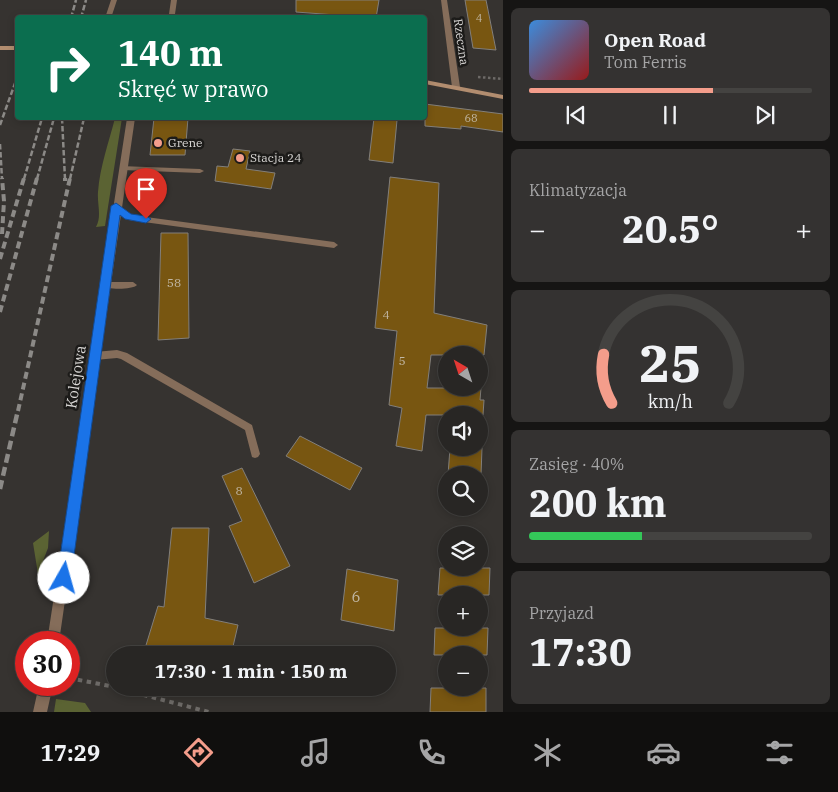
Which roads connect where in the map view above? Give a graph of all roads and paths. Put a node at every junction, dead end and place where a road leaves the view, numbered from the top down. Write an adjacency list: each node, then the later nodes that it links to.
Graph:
1 (114, 0): 4 (street)
2 (174, 0): 5 (lane)
3 (444, 0): 9 (street, Rzeczna)
4 (109, 15)
5 (171, 15)
6 (0, 48): 7 (main road)
7 (15, 48)
8 (427, 82): 9 (main road)
9 (456, 87): 10 (main road)
10 (503, 97)
11 (131, 120): 12 (street, Kolejowa)
12 (122, 168): 13 (lane); 14 (street, Kolejowa)
13 (200, 171)
14 (116, 206): 15 (lane); 16 (street, Kolejowa)
15 (334, 246)
16 (105, 285): 17 (lane); 18 (street, Kolejowa)
17 (133, 285)
18 (95, 356): 19 (lane); 20 (street, Kolejowa)
19 (255, 454)
20 (55, 631)
21 (80, 680): 22 (path)
22 (106, 685)
23 (44, 696): 25 (street)
24 (149, 696): 26 (path)
25 (40, 712)
26 (209, 712)

